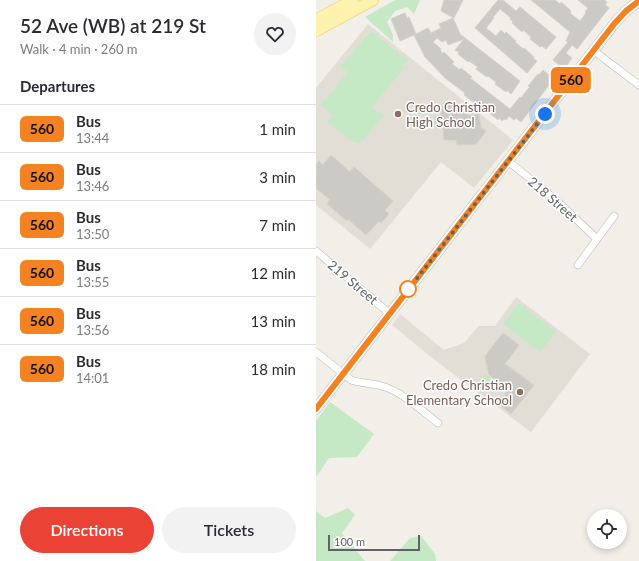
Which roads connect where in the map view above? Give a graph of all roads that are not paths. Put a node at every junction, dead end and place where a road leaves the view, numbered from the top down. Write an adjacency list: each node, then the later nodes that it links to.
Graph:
1 (353, 0): 4 (main road)
2 (373, 0): 5 (main road)
3 (639, 1): 6 (street)
4 (316, 20)
5 (316, 32)
6 (594, 50): 7 (street); 8 (street)
7 (639, 85)
8 (508, 161): 10 (street, 218 Street); 13 (street)
9 (614, 216): 10 (street)
10 (597, 239): 12 (street)
11 (316, 251): 13 (street, 219 Street)
12 (578, 265)
13 (390, 313): 15 (street)
14 (316, 352): 15 (street)
15 (343, 374): 16 (street); 17 (street)
16 (316, 409)
17 (438, 423)

